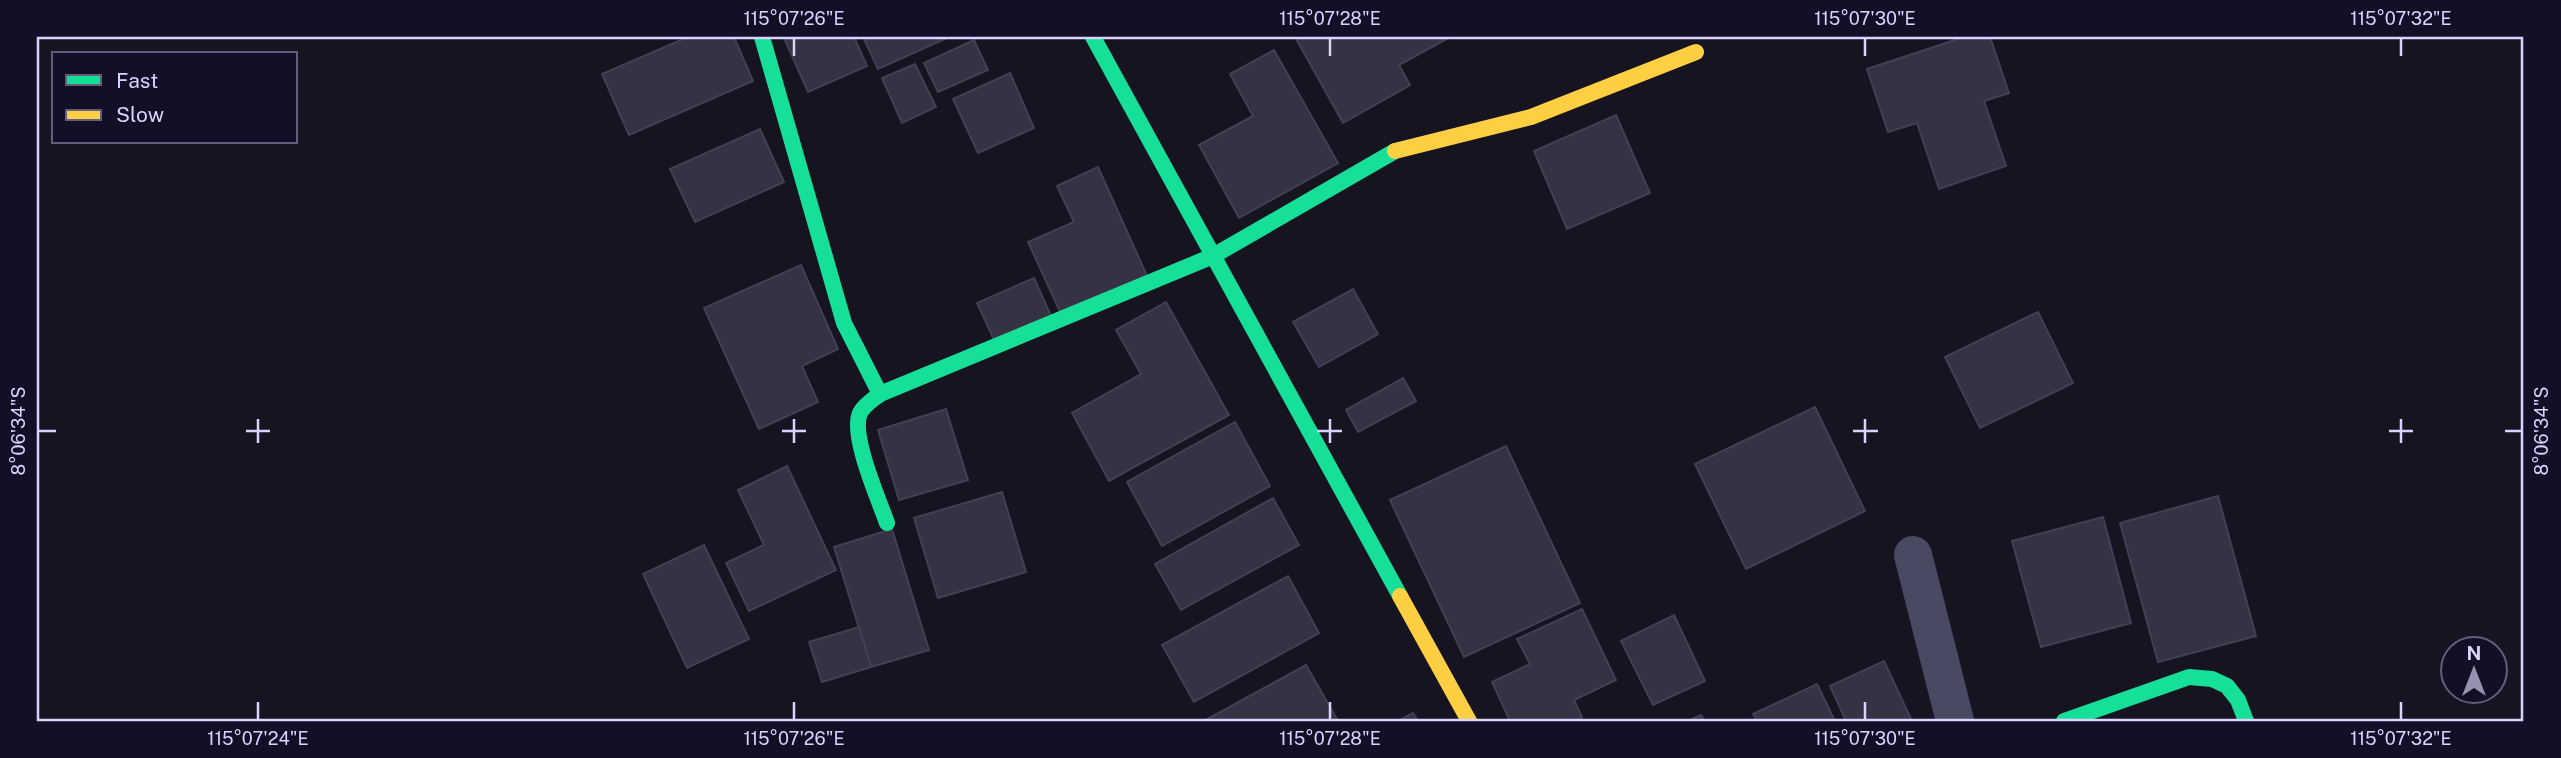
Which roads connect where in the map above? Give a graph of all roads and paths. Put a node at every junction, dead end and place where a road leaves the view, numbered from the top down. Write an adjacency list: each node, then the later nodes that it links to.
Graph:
1 (762, 37): 5 (street)
2 (1093, 37): 4 (street)
3 (1696, 52): 4 (street)
4 (1213, 256): 5 (street); 8 (street)
5 (880, 394): 6 (street)
6 (887, 523)
7 (1913, 555): 9 (street)
8 (1469, 721)
9 (1955, 721)
10 (2064, 721): 11 (street)
11 (2246, 721)

